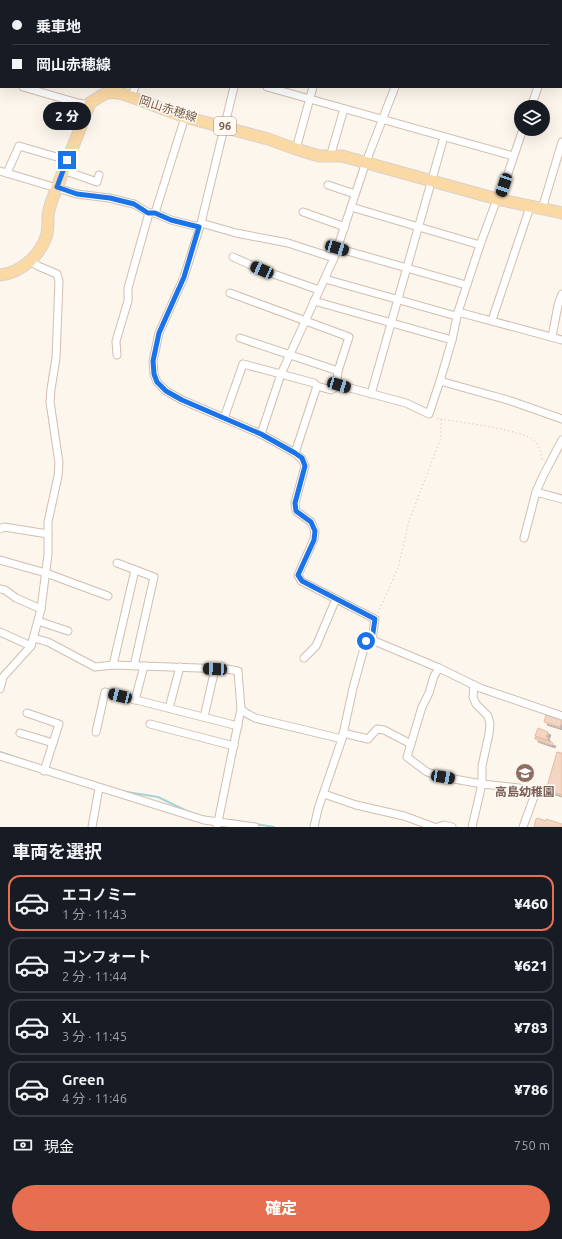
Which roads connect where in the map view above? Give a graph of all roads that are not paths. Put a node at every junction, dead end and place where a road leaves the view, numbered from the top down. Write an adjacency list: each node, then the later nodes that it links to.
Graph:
1 (28, 88): 10 (street)
2 (234, 88): 14 (street)
3 (271, 88): 8 (street)
4 (313, 88): 8 (street)
5 (395, 88): 13 (street)
6 (538, 88): 9 (street)
7 (133, 92): 10 (main road, 岡山赤穂線 / 96); 12 (main road, 岡山赤穂線 / 96)
8 (310, 99): 11 (street); 18 (street)
9 (533, 100)
10 (90, 103): 22 (main road)
11 (344, 109): 13 (street); 20 (street)
12 (185, 116): 14 (main road, 岡山赤穂線 / 96); 34 (street)
13 (382, 119): 16 (street); 21 (street)
14 (224, 126): 18 (main road, 岡山赤穂線 / 96); 36 (street)
15 (520, 136): 19 (street)
16 (444, 137): 19 (street); 25 (street)
17 (562, 142): 32 (street)
18 (296, 149): 20 (main road, 岡山赤穂線 / 96)
19 (513, 156): 29 (street)
20 (330, 157): 21 (main road, 岡山赤穂線 / 96)
21 (366, 162): 25 (main road, 岡山赤穂線 / 96); 28 (street)
22 (65, 165): 23 (street); 24 (street); 27 (main road)
23 (4, 172): 27 (street)
24 (99, 175)
25 (431, 181): 29 (main road, 岡山赤穂線 / 96); 37 (street)
26 (328, 185): 28 (street)
27 (57, 187): 34 (street); 43 (main road)
28 (355, 194): 30 (street)
29 (498, 200): 31 (main road, 岡山赤穂線 / 96); 39 (street)
30 (351, 206): 37 (street); 38 (street)
31 (530, 206): 32 (main road, 岡山赤穂線 / 96); 54 (street)
32 (542, 209): 35 (main road, 岡山赤穂線 / 96)
33 (303, 212): 38 (street)
34 (152, 213): 36 (street); 61 (street)
35 (562, 213)
36 (200, 225): 42 (street); 69 (street)
37 (419, 226): 39 (street); 44 (street)
38 (345, 227): 40 (street)
39 (480, 244): 47 (street)
40 (337, 248): 42 (street); 44 (street)
41 (233, 257): 48 (street)
42 (334, 258): 46 (street)
43 (29, 260): 45 (main road); 77 (street)
44 (406, 267): 47 (street); 51 (street)
45 (0, 275)
46 (325, 279): 48 (street); 51 (street)
47 (466, 285): 53 (street)
48 (319, 290): 52 (street)
49 (230, 293): 55 (street)
50 (562, 294): 57 (street)
51 (397, 299): 53 (street); 56 (street)
52 (314, 301): 55 (street); 56 (street)
53 (457, 314): 54 (street); 59 (street)
54 (492, 320): 57 (street)
55 (305, 321): 62 (street); 63 (street)
56 (391, 323): 59 (street); 68 (street)
57 (552, 337): 60 (street)
58 (240, 338): 62 (street)
59 (452, 340): 65 (street)
60 (562, 340)
61 (117, 355)
62 (289, 355): 63 (street); 64 (street)
63 (338, 371): 66 (street)
64 (280, 374): 67 (street); 69 (street); 71 (street)
65 (440, 381): 68 (street); 70 (street)
66 (339, 385): 67 (street); 68 (street)
67 (317, 386): 73 (street)
68 (371, 394)
69 (224, 418): 71 (street)
70 (562, 419)
71 (261, 434): 73 (street)
72 (562, 440): 74 (street)
73 (295, 453): 85 (street)
74 (536, 492): 75 (street); 78 (street)
75 (562, 499)
76 (1, 528): 77 (street)
77 (48, 534): 82 (street)
78 (524, 538)
79 (0, 560): 82 (street)
80 (117, 563): 81 (street)
81 (135, 570): 94 (street); 95 (street)
82 (46, 572): 84 (street); 86 (street)
83 (0, 589): 86 (street)
84 (108, 596)
85 (336, 599): 91 (street); 93 (street)
86 (41, 609): 87 (street)
87 (38, 621): 88 (street); 90 (street)
88 (68, 631)
89 (0, 632): 92 (street)
90 (34, 638): 92 (street); 94 (street)
91 (372, 640): 98 (street); 113 (street)
92 (31, 646): 100 (street)
93 (304, 658)
94 (113, 665): 95 (street)
95 (134, 666): 96 (street)
96 (144, 666): 97 (street); 103 (street)
97 (180, 667): 99 (street); 104 (street)
98 (439, 668): 101 (street); 115 (street)
99 (215, 669): 105 (street); 108 (street)
100 (2, 673): 102 (street)
101 (474, 685): 107 (street); 119 (street)
102 (0, 689)
103 (135, 700): 104 (street); 111 (street)
104 (169, 708): 108 (street)
105 (241, 709): 110 (street); 113 (street)
106 (27, 713): 114 (street)
107 (562, 716)
108 (204, 717): 110 (street)
109 (150, 724): 116 (street)
110 (238, 726): 116 (street)
111 (96, 732)
112 (20, 733): 114 (street)
113 (342, 736): 115 (street); 121 (street)
114 (53, 743): 118 (street)
115 (411, 744): 119 (street)
116 (234, 746): 122 (street)
117 (0, 756): 118 (street)
118 (45, 768): 120 (street)
119 (482, 784): 129 (street); 130 (street)
120 (99, 788): 122 (street); 123 (street)
121 (324, 794): 125 (street); 126 (street)
122 (218, 822): 124 (street)
123 (92, 827)
124 (255, 827)
125 (314, 827)
126 (434, 827)
127 (438, 827): 128 (street)
128 (452, 827)
129 (472, 827)
130 (523, 827)

